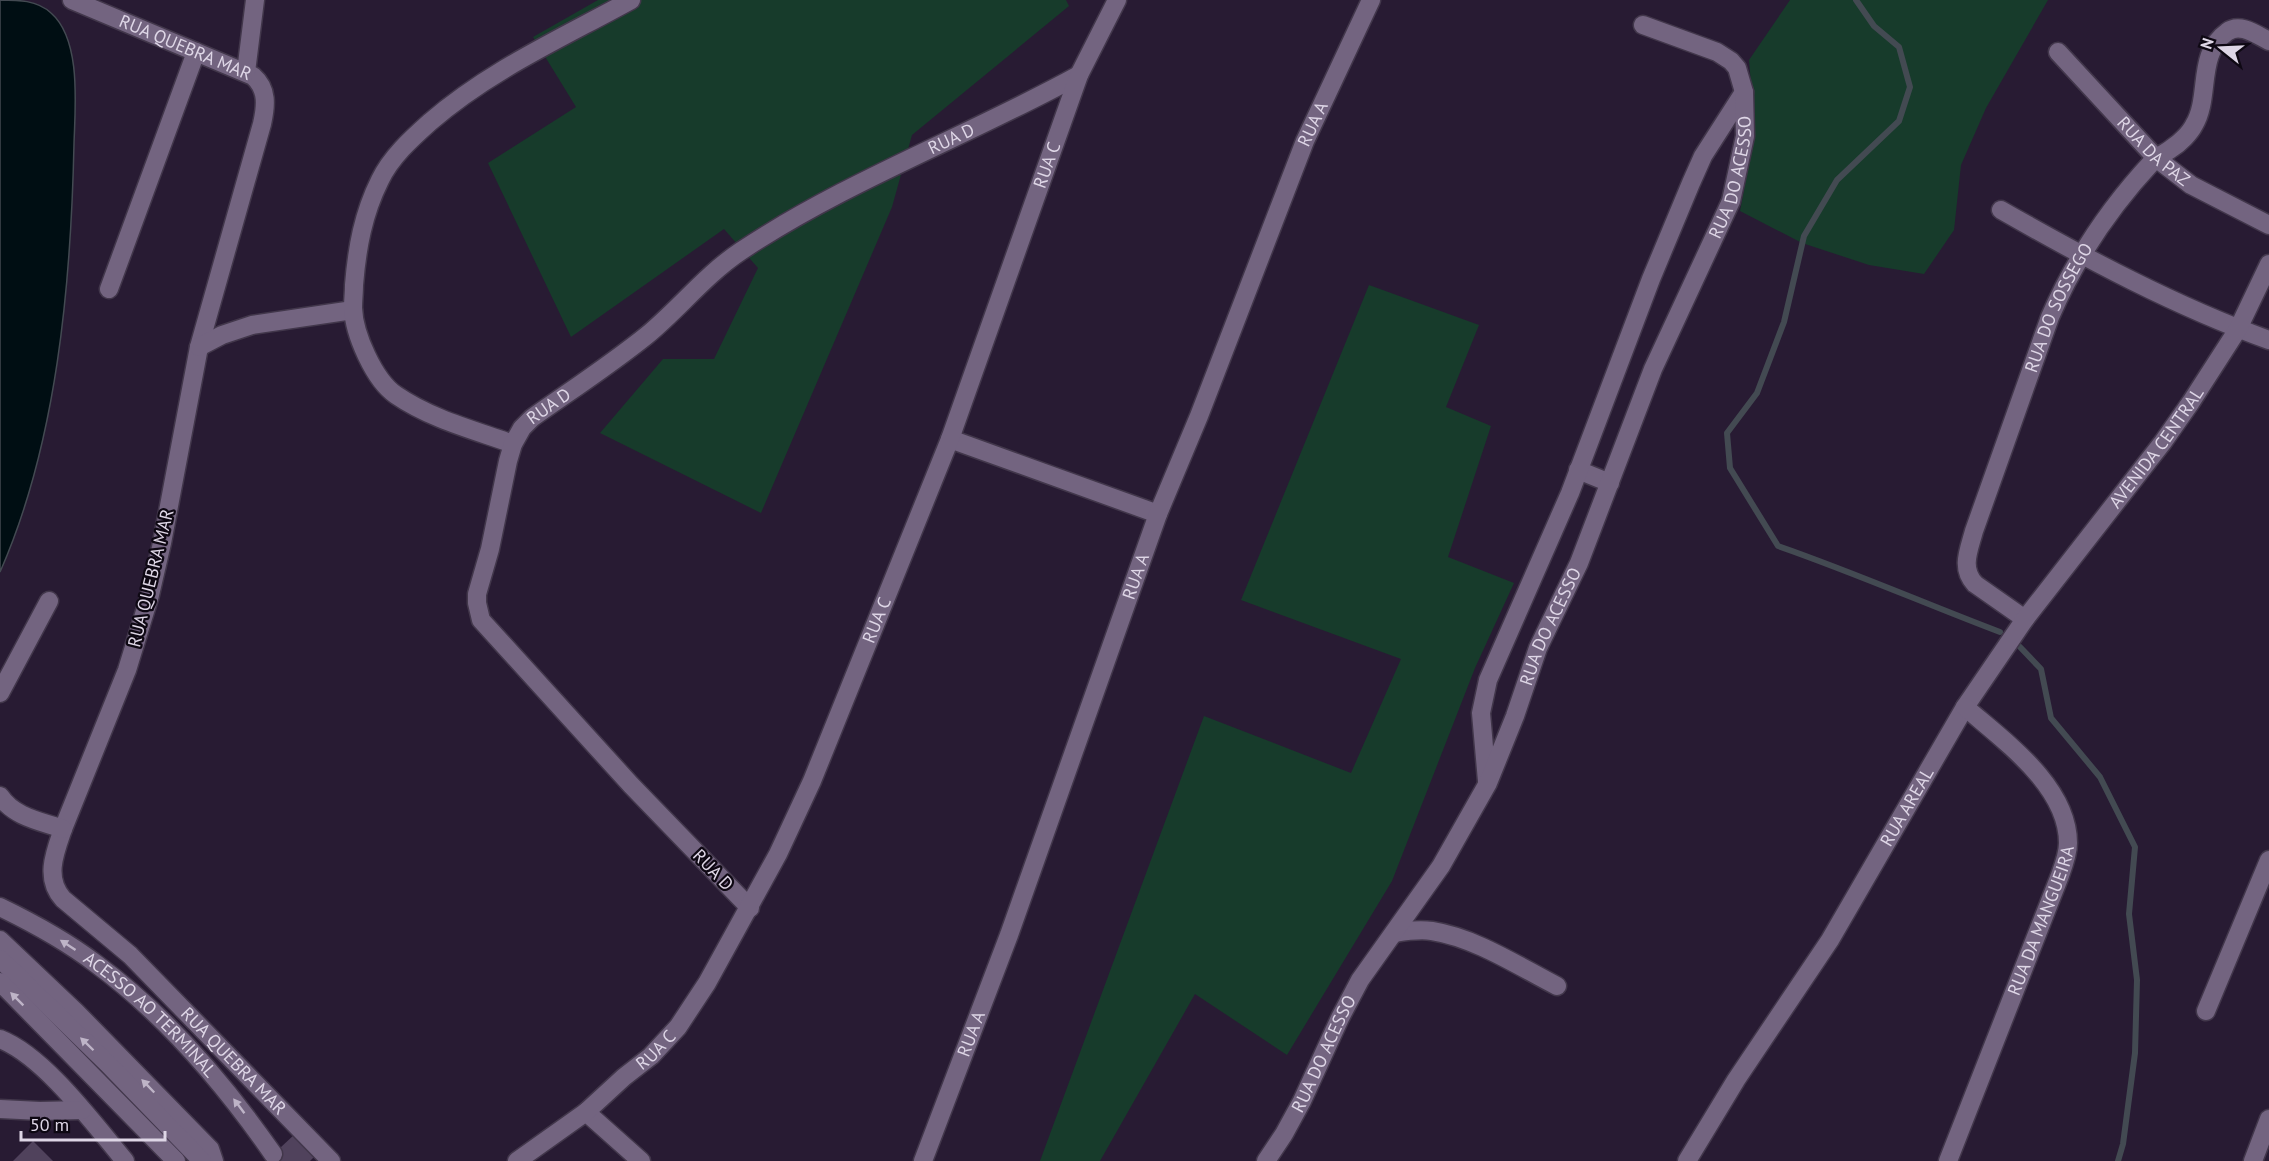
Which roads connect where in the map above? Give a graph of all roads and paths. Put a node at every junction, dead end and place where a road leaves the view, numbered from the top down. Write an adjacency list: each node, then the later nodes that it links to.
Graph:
1 (72, 0): 8 (street, RUA QUEBRA MAR)
2 (255, 0): 10 (street)
3 (631, 0): 19 (street)
4 (1117, 0): 11 (street, RUA C)
5 (1371, 0): 27 (street, RUA A)
6 (1643, 25): 12 (street, RUA DO ACESSO)
7 (2269, 41): 13 (street, RUA DO SOSSEGO)
8 (196, 52): 10 (street, RUA QUEBRA MAR); 18 (street)
9 (2058, 52): 13 (street, RUA DA PAZ)
10 (246, 72): 22 (street, RUA QUEBRA MAR)
11 (1079, 75): 23 (street, RUA C); 24 (street, RUA D)
12 (1744, 92): 25 (street); 26 (street, RUA DO ACESSO)
13 (2156, 158): 15 (street, RUA DA PAZ); 16 (street, RUA DO SOSSEGO)
14 (2001, 210): 16 (street)
15 (2269, 225)
16 (2080, 255): 20 (street); 29 (street, RUA DO SOSSEGO)
17 (2269, 264): 20 (street, AVENIDA CENTRAL)
18 (109, 289)
19 (353, 310): 22 (street); 24 (street)
20 (2238, 328): 21 (street); 29 (street, AVENIDA CENTRAL)
21 (2269, 340)
22 (199, 347): 34 (street, RUA QUEBRA MAR)
23 (950, 439): 27 (street); 37 (street, RUA C)
24 (513, 444): 37 (street, RUA D)
25 (1578, 470): 26 (street); 32 (street)
26 (1610, 483): 32 (street, RUA DO ACESSO)
27 (1158, 514): 57 (street, RUA A)
28 (49, 601): 30 (street)
29 (2025, 620): 31 (street, RUA AREAL)
30 (0, 693)
31 (1965, 707): 59 (street, RUA AREAL); 60 (street, RUA DA MANGUEIRA)
32 (1488, 783): 38 (street, RUA DO ACESSO)
33 (0, 796): 34 (street)
34 (63, 829): 54 (street, RUA QUEBRA MAR)
35 (2269, 860): 43 (street)
36 (0, 907): 49 (street, ACESSO AO TERMINAL, one-way to 36)
37 (750, 908): 47 (street, RUA C)
38 (1394, 933): 42 (street); 58 (street, RUA DO ACESSO)
39 (0, 940): 53 (street, one-way to 39)
40 (0, 958): 52 (street, one-way to 40)
41 (0, 982): 51 (street, one-way to 41)
42 (1557, 986)
43 (2206, 1011)
44 (0, 1039): 46 (street)
45 (0, 1109): 46 (street)
46 (82, 1110): 50 (street)
47 (585, 1112): 55 (street, RUA C); 56 (street)
48 (2269, 1119): 61 (street)
49 (273, 1154)
50 (125, 1161)
51 (176, 1161)
52 (202, 1161)
53 (214, 1161)
54 (331, 1161)
55 (517, 1161)
56 (641, 1161)
57 (923, 1161)
58 (1266, 1161)
59 (1687, 1161)
60 (1948, 1161)
61 (2253, 1161)

